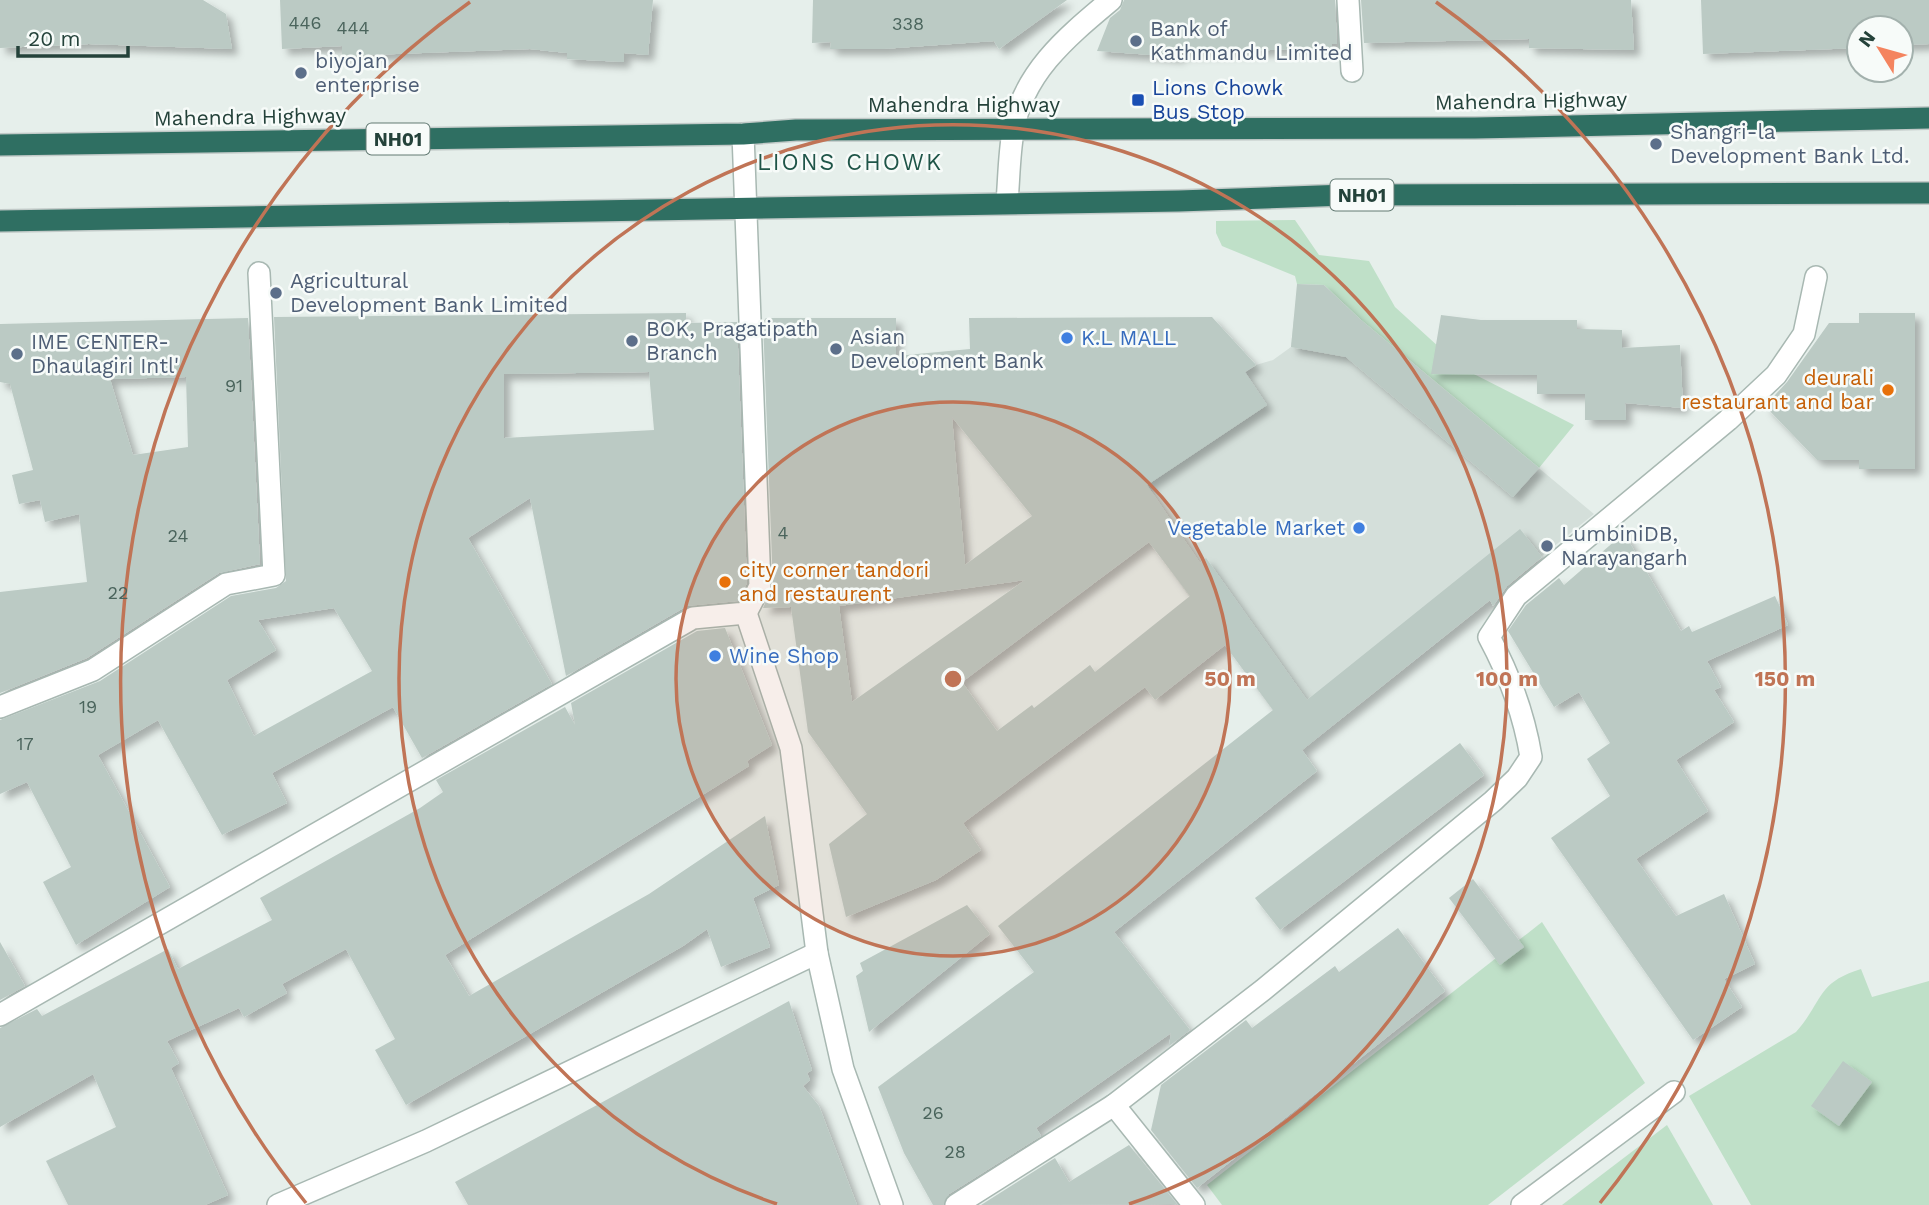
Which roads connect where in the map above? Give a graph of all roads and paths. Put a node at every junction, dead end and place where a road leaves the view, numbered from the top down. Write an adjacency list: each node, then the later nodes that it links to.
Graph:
1 (1111, 0): 5 (street)
2 (1348, 0): 3 (street)
3 (1352, 72)
4 (1929, 118): 5 (highway, Mahendra Highway / NH01)
5 (1013, 129): 6 (highway, Mahendra Highway / NH01); 9 (street)
6 (743, 134): 7 (highway, Mahendra Highway / NH01); 10 (street)
7 (0, 145)
8 (1929, 193): 9 (highway, NH01)
9 (1007, 202): 10 (highway, NH01)
10 (747, 207): 11 (highway, NH01); 14 (street)
11 (0, 221)
12 (259, 273): 15 (street)
13 (1815, 277): 19 (street)
14 (746, 612): 16 (street); 17 (street)
15 (0, 707)
16 (817, 953): 20 (street); 21 (street)
17 (0, 1014)
18 (1674, 1092): 24 (street)
19 (1114, 1105): 22 (street); 23 (street)
20 (278, 1205)
21 (892, 1205)
22 (956, 1205)
23 (1194, 1205)
24 (1522, 1205)

